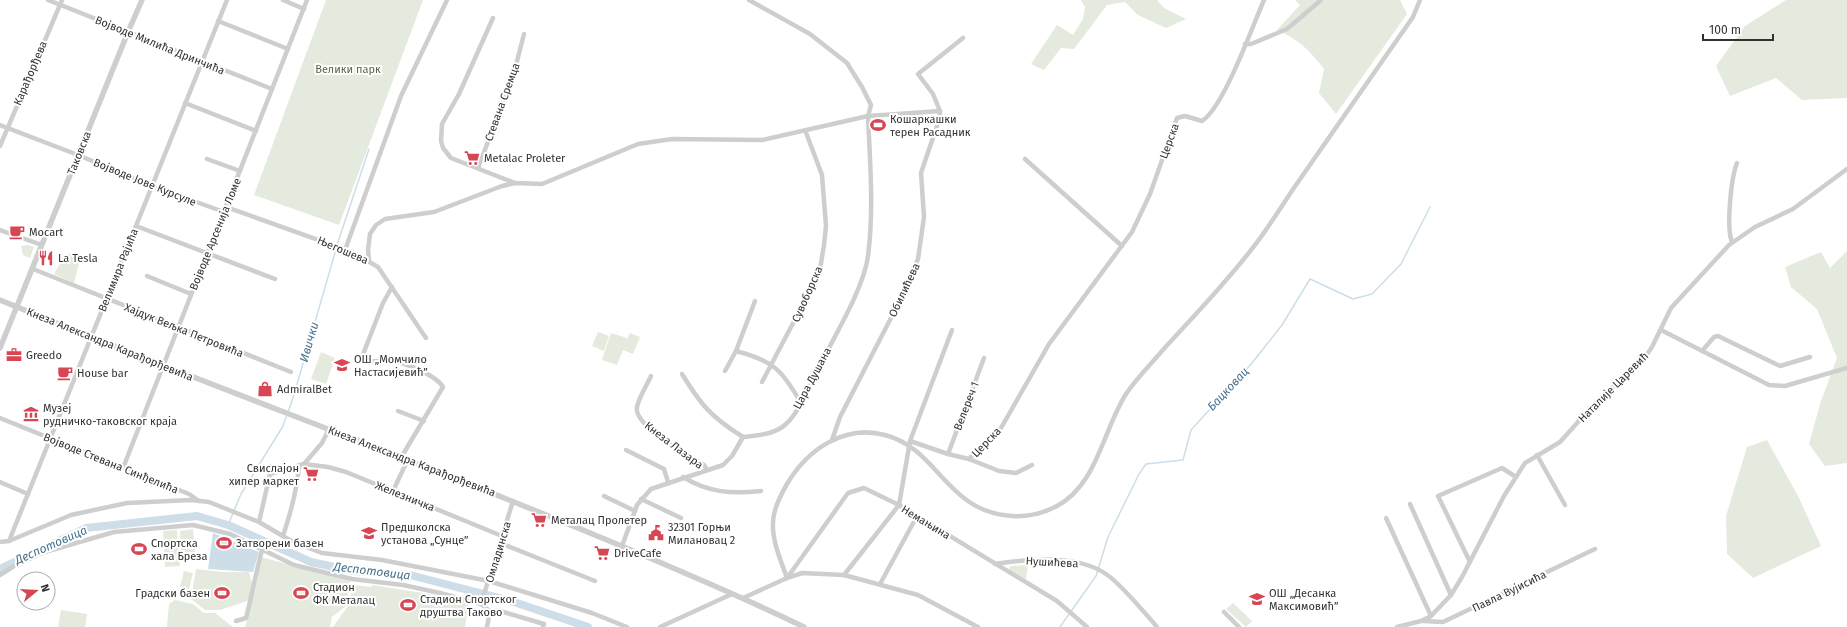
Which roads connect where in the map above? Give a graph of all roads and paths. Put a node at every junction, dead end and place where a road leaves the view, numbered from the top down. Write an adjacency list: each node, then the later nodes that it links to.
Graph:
1 (48, 0): 11 (street, Војводе Милића Дринчића)
2 (142, 0): 15 (street, Таковска)
3 (227, 0): 14 (street, Велимира Рајића)
4 (283, 0): 12 (street)
5 (307, 0): 12 (street, Војводе Арсенија Ломе)
6 (447, 0): 46 (street)
7 (749, 0): 24 (street, Цара Душана)
8 (1264, 0): 18 (street, Церска)
9 (1321, 0): 18 (street)
10 (1420, 0): 84 (street)
11 (60, 2): 15 (street, Војводе Милића Дринчића); 26 (street, Карађорђева)
12 (304, 9): 19 (street, Војводе Арсенија Ломе)
13 (493, 18): 34 (street)
14 (218, 21): 19 (street); 20 (street, Велимира Рајића)
15 (128, 32): 20 (street, Војводе Милића Дринчића); 30 (street, Таковска)
16 (524, 34): 34 (street, Стевана Сремца)
17 (963, 38): 23 (street)
18 (1245, 44): 45 (street, Церска)
19 (288, 49): 21 (street, Војводе Арсенија Ломе)
20 (202, 62): 21 (street, Војводе Милића Дринчића); 22 (street, Велимира Рајића)
21 (272, 89): 28 (street, Војводе Арсенија Ломе)
22 (185, 103): 28 (street); 38 (street, Велимира Рајића)
23 (940, 111): 24 (street); 83 (street, Обилићева)
24 (868, 116): 27 (street); 76 (street, Цара Душана)
25 (0, 125): 26 (street, Војводе Јове Курсуле)
26 (7, 128): 29 (street, Карађорђева); 30 (street, Војводе Јове Курсуле)
27 (805, 130): 37 (street); 68 (street, Сувоборска)
28 (256, 131): 36 (street, Војводе Арсенија Ломе)
29 (0, 146)
30 (78, 155): 38 (street, Војводе Јове Курсуле); 44 (street, Таковска)
31 (207, 158): 36 (street)
32 (1025, 159): 45 (street)
33 (1737, 164): 43 (street)
34 (478, 168): 37 (street)
35 (1847, 169): 43 (street, Наталије Царевић)
36 (240, 171): 39 (street, Војводе Арсенија Ломе)
37 (515, 183): 48 (street)
38 (152, 186): 40 (street, Војводе Јове Курсуле); 41 (street, Велимира Рајића)
39 (226, 207): 40 (street, Војводе Арсенија Ломе); 46 (street, Његошева)
40 (224, 212): 47 (street, Војводе Арсенија Ломе)
41 (136, 226): 47 (street); 54 (street, Велимира Рајића)
42 (0, 230): 44 (street)
43 (1732, 242): 60 (street, Наталије Царевић)
44 (42, 245): 49 (street, Таковска)
45 (1122, 246): 89 (street, Церска)
46 (343, 249): 48 (street, Његошева)
47 (208, 253): 51 (street); 53 (street, Војводе Арсенија Ломе)
48 (369, 260): 52 (street, Његошева)
49 (33, 269): 54 (street, Хајдук Вељка Петровића); 57 (street, Таковска)
50 (147, 276): 53 (street)
51 (275, 279)
52 (392, 287): 62 (street, Његошева); 79 (street)
53 (191, 294): 58 (street, Војводе Арсенија Ломе)
54 (106, 299): 58 (street, Хајдук Вељка Петровића); 61 (street, Велимира Рајића)
55 (0, 300): 57 (street, Кнеза Александра Карађорђевића)
56 (755, 301): 64 (street)
57 (17, 306): 61 (street, Кнеза Александра Карађорђевића); 63 (street, Таковска)
58 (178, 327): 69 (street, Војводе Арсенија Ломе); 71 (street, Хајдук Вељка Петровића)
59 (952, 330): 84 (street)
60 (1661, 330): 65 (street); 87 (street, Наталије Царевић)
61 (91, 336): 69 (street, Кнеза Александра Карађорђевића); 82 (street, Велимира Рајића)
62 (426, 338)
63 (0, 348)
64 (736, 351): 68 (street); 72 (street)
65 (1702, 351): 66 (street); 70 (street)
66 (1810, 357)
67 (984, 358): 86 (street, Велереч 1)
68 (772, 364): 75 (street, Сувоборска); 76 (street)
69 (163, 365): 80 (street, Кнеза Александра Карађорђевића); 93 (street, Војводе Арсенија Ломе)
70 (1847, 368)
71 (291, 372)
72 (725, 372)
73 (682, 374): 81 (street)
74 (651, 376): 94 (street, Кнеза Лазара)
75 (762, 382)
76 (800, 403): 81 (street, Цара Душана)
77 (398, 411): 79 (street)
78 (0, 418): 82 (street, Војводе Стевана Синђелића)
79 (424, 420): 88 (street)
80 (329, 429): 88 (street, Кнеза Александра Карађорђевића); 90 (street)
81 (743, 437): 94 (street)
82 (50, 438): 93 (street, Војводе Стевана Синђелића); 101 (street, Велимира Рајића)
83 (832, 440): 84 (street); 126 (street)
84 (909, 443): 86 (street); 107 (street)
85 (626, 450): 98 (street)
86 (948, 454): 89 (street)
87 (1537, 455): 96 (street, Наталије Царевић); 108 (street)
88 (405, 458): 99 (street); 105 (street, Кнеза Александра Карађорђевића)
89 (969, 459): 91 (street)
90 (304, 464): 92 (street); 99 (street, Железничка)
91 (1032, 465)
92 (299, 466): 113 (street); 114 (street)
93 (123, 468): 104 (street, Војводе Стевана Синђелића)
94 (707, 470): 95 (street)
95 (683, 477): 98 (street); 100 (street)
96 (1516, 477): 122 (street, Наталије Царевић); 122 (street)
97 (0, 482): 101 (street)
98 (668, 482): 103 (street)
99 (394, 491): 115 (street, Железничка)
100 (761, 491)
101 (28, 494): 116 (street, Велимира Рајића)
102 (604, 496): 109 (street)
103 (641, 499): 109 (street); 111 (street)
104 (199, 501): 113 (street); 116 (street)
105 (513, 501): 115 (street, Омладинска); 119 (street, Кнеза Александра Карађорђевића)
106 (1410, 504): 131 (street)
107 (899, 505): 110 (street, Немањина); 125 (street); 126 (street, Немањина)
108 (1565, 505)
109 (635, 511): 119 (street)
110 (917, 516): 123 (street, Немањина); 129 (street)
111 (681, 518)
112 (1386, 518): 136 (street)
113 (259, 522): 114 (street)
114 (283, 536): 127 (street)
115 (502, 536): 118 (street, Омладинска)
116 (9, 540): 117 (street)
117 (0, 542)
118 (500, 543): 127 (street, Омладинска); 128 (street)
119 (622, 546): 130 (street, Кнеза Александра Карађорђевића)
120 (1595, 549): 138 (street, Павла Вујисића)
121 (262, 550): 124 (street); 133 (street); 137 (street)
122 (1470, 562): 131 (street, Наталије Царевић)
123 (995, 564): 146 (street, Немањина); 147 (street, Нушићева)
124 (0, 575)
125 (844, 575): 126 (street); 129 (street)
126 (787, 578): 132 (street)
127 (489, 581): 133 (street, Омладинска); 142 (street)
128 (595, 581)
129 (880, 584): 145 (street)
130 (732, 594): 132 (street, Кнеза Александра Карађорђевића); 139 (street)
131 (1451, 595): 136 (street, Наталије Царевић)
132 (743, 598): 144 (street, Кнеза Александра Карађорђевића)
133 (482, 602): 134 (street)
134 (490, 610): 140 (street); 141 (street)
135 (1224, 612): 148 (street)
136 (1431, 616): 138 (street, Наталије Царевић)
137 (236, 621)
138 (1421, 621): 149 (street, Наталије Царевић)
139 (667, 626): 143 (street)
140 (487, 627)
141 (543, 627)
142 (627, 627)
143 (660, 627)
144 (804, 627)
145 (978, 627)
146 (1087, 627)
147 (1156, 627)
148 (1239, 627)
149 (1397, 627)

